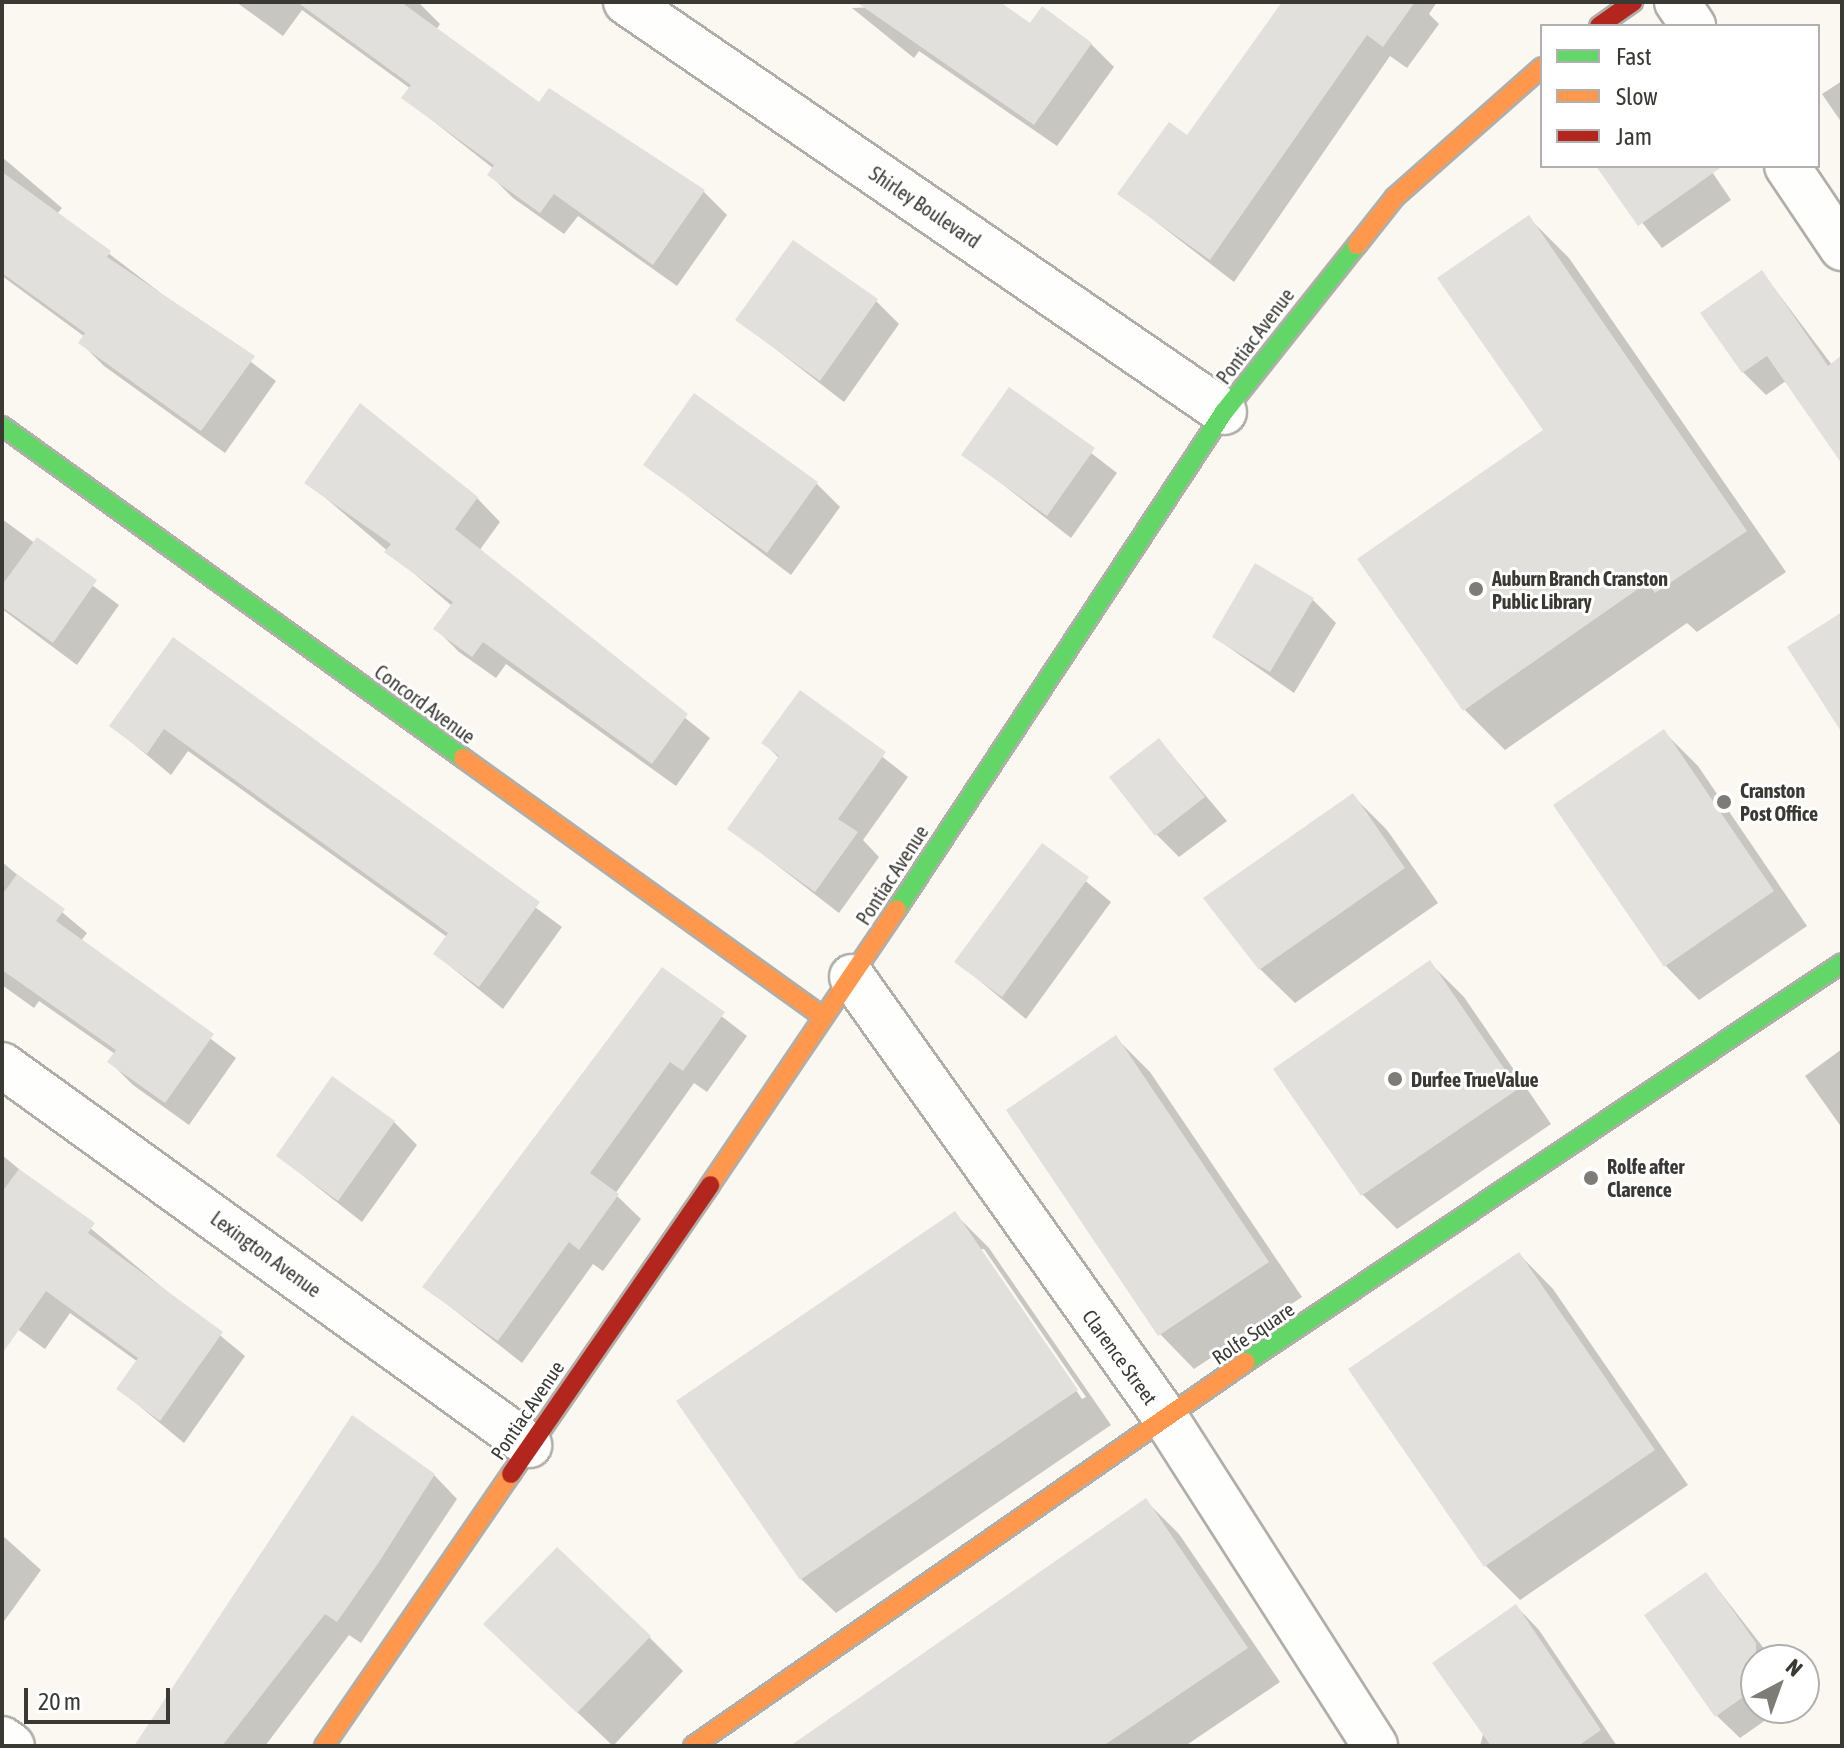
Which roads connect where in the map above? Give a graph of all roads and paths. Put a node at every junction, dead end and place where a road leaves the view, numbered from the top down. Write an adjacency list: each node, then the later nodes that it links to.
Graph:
1 (626, 2): 9 (street, Shirley Boulevard)
2 (1633, 2): 4 (street)
3 (1677, 2): 5 (street)
4 (1602, 24)
5 (1692, 24)
6 (1540, 69): 9 (street, Pontiac Avenue)
7 (1788, 168): 8 (street)
8 (1842, 248)
9 (1224, 412): 12 (street, Pontiac Avenue)
10 (2, 426): 13 (street, Concord Avenue)
11 (1842, 963): 15 (street, Rolfe Square)
12 (852, 977): 13 (street, Pontiac Avenue); 15 (street, Clarence Street)
13 (823, 1017): 16 (street, Pontiac Avenue)
14 (2, 1065): 16 (street, Lexington Avenue)
15 (1165, 1417): 20 (street, Rolfe Square); 21 (street, Clarence Street)
16 (529, 1445): 19 (street, Pontiac Avenue)
17 (2, 1739): 18 (street)
18 (12, 1746)
19 (324, 1746)
20 (693, 1746)
21 (1375, 1746)

